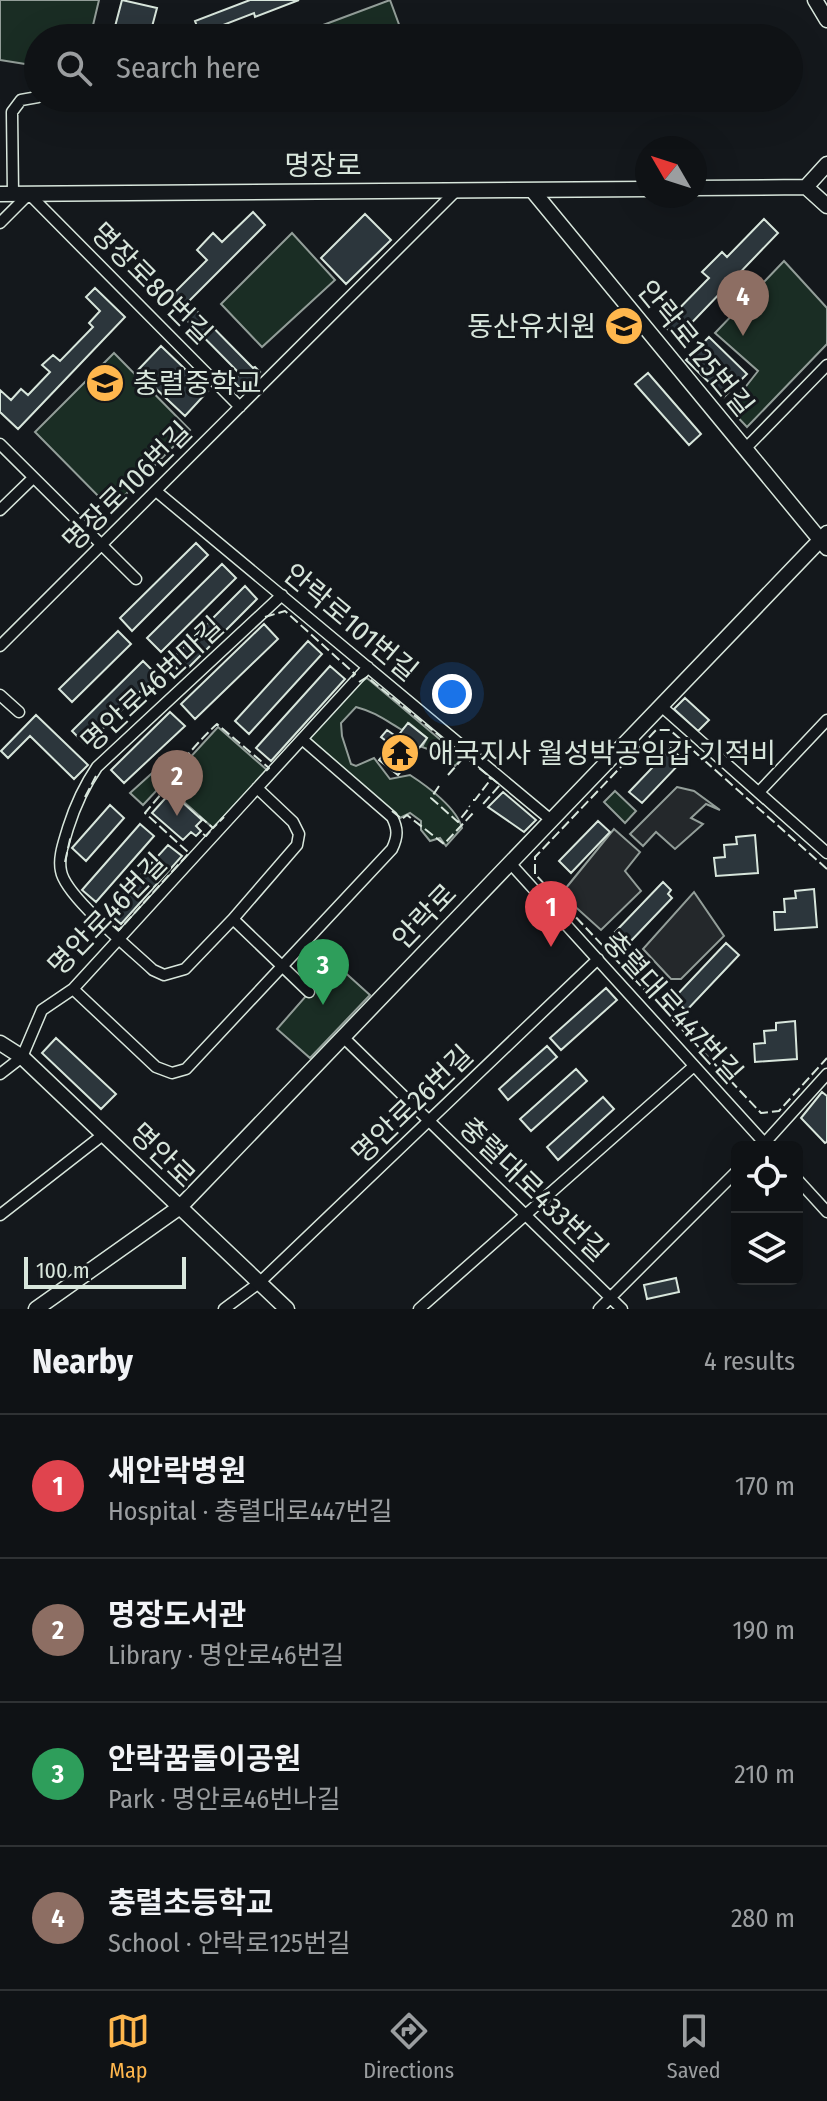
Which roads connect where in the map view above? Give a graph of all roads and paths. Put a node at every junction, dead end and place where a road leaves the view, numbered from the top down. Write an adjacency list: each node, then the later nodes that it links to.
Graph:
1 (815, 0): 2 (main road)
2 (827, 20)
3 (24, 99): 10 (street)
4 (827, 164): 5 (main road)
5 (806, 187): 6 (main road); 12 (main road)
6 (707, 188)
7 (635, 189): 9 (main road, 명장로)
8 (457, 190): 9 (main road, 명장로); 11 (main road, 명장로); 15 (street, 명장로106번길)
9 (532, 190): 17 (main road, 안락로125번길)
10 (7, 194): 11 (main road, 명장로)
11 (29, 194): 13 (street); 15 (street, 명장로80번길)
12 (827, 206)
13 (0, 223)
14 (827, 365): 17 (street)
15 (240, 407): 19 (street, 명장로106번길)
16 (0, 444): 18 (street)
17 (745, 449): 21 (main road, 안락로125번길)
18 (33, 478): 20 (street); 22 (street)
19 (156, 491): 22 (street, 명장로106번길); 24 (street, 안락로101번길)
20 (0, 510)
21 (825, 540): 28 (main road, 안락로)
22 (101, 545): 23 (street); 25 (street, 명장로106번길)
23 (136, 579)
24 (282, 595): 26 (street, 안락로101번길); 38 (street, 명안로46번마길)
25 (0, 646)
26 (368, 667): 31 (street, 명안로46번길); 34 (street, 안락로101번길)
27 (0, 695): 29 (street)
28 (661, 706): 33 (street); 34 (main road, 안락로)
29 (19, 712)
30 (827, 720): 33 (street)
31 (302, 739): 32 (street, 명안로46번길); 40 (street)
32 (257, 788): 37 (street); 38 (street, 명안로46번길)
33 (759, 792): 35 (street)
34 (551, 820): 36 (main road, 안락로)
35 (827, 853)
36 (510, 863): 39 (street, 충렬대로447번길); 43 (main road, 안락로)
37 (233, 919): 38 (street, 명안로46번마길); 40 (street)
38 (120, 938): 41 (street, 명안로46번길)
39 (598, 959): 46 (street, 충렬대로447번길); 49 (street, 명안로26번길)
40 (281, 965): 41 (street); 42 (street)
41 (73, 989): 45 (street, 명안로46번길)
42 (309, 992)
43 (343, 1037): 49 (street, 충렬대로433번길); 55 (main road, 안락로)
44 (0, 1043): 45 (main road, 명안로)
45 (22, 1057): 47 (street); 50 (main road, 명안로)
46 (694, 1066): 51 (street, 충렬대로447번길); 58 (street)
47 (0, 1074)
48 (827, 1074): 52 (street)
49 (429, 1121): 58 (street, 충렬대로433번길); 59 (street, 명안로26번길)
50 (104, 1134): 55 (main road, 명안로); 57 (street)
51 (760, 1141)
52 (768, 1141)
53 (731, 1177): 60 (street)
54 (803, 1185): 56 (street)
55 (180, 1207): 59 (main road, 명안로); 61 (main road, 안락로)
56 (826, 1209)
57 (0, 1215)
58 (526, 1215): 60 (street, 충렬대로433번길); 64 (street)
59 (259, 1283): 62 (street, 명안로26번길); 63 (main road, 명안로)
60 (611, 1298): 65 (street); 66 (street, 충렬대로433번길)
61 (36, 1309)
62 (224, 1309)
63 (287, 1309)
64 (419, 1309)
65 (599, 1309)
66 (622, 1309)

